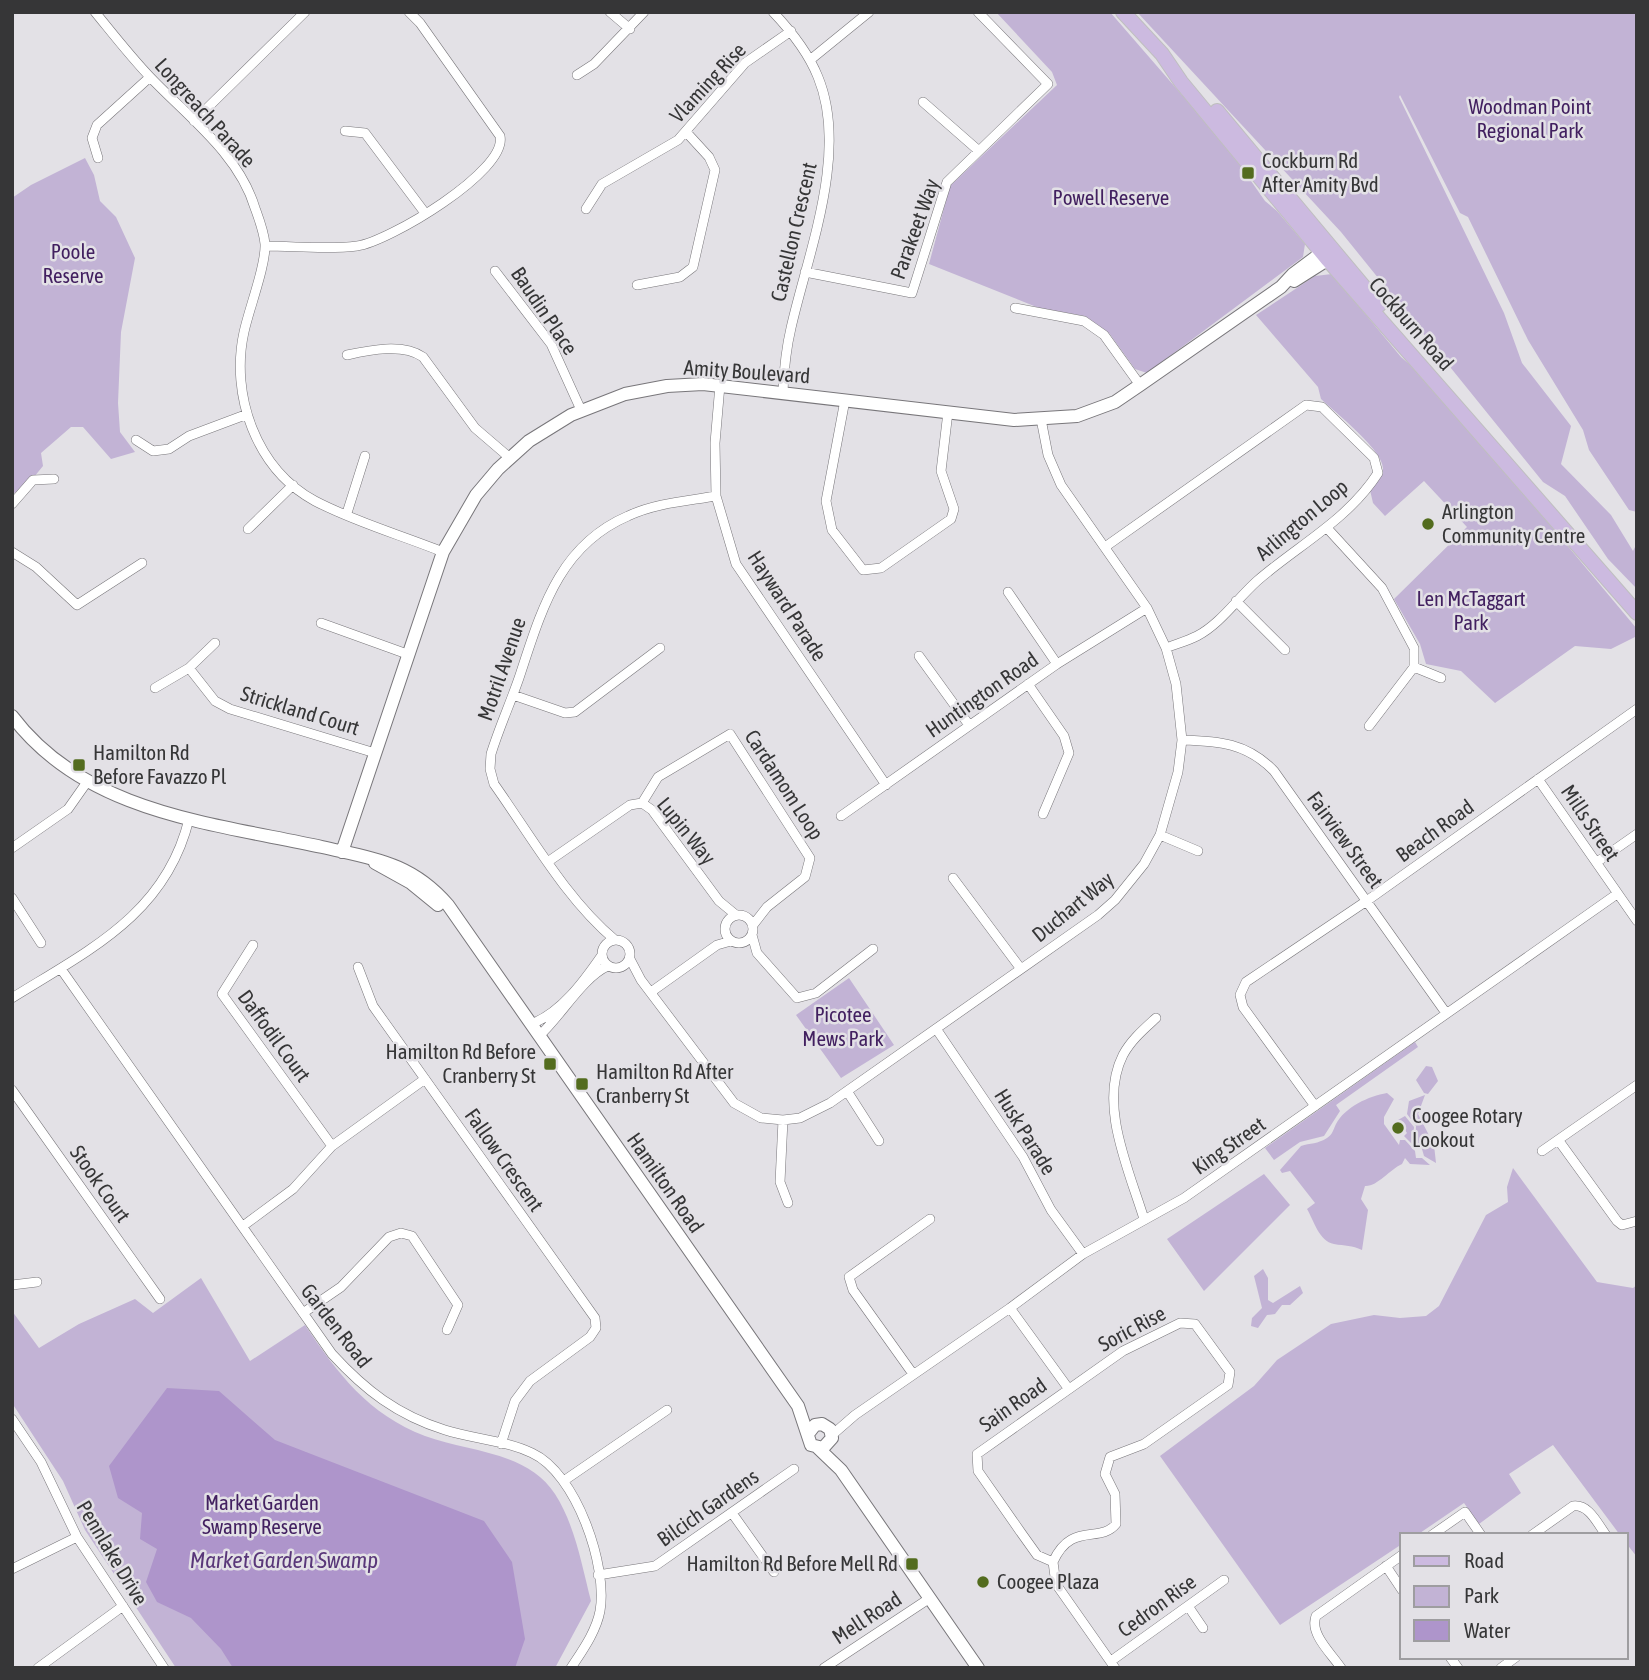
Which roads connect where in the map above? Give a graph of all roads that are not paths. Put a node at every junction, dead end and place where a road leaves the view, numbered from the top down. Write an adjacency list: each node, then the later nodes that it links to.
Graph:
1 (95, 12): 14 (street, Longreach Parade)
2 (304, 12): 16 (street)
3 (409, 12): 22 (street)
4 (610, 12): 10 (street)
5 (644, 12): 10 (street)
6 (773, 12): 11 (street, Castellon Crescent)
7 (869, 12): 12 (street)
8 (978, 12): 19 (street, Parakeet Way)
9 (1123, 12): 24 (main road, Cockburn Road)
10 (630, 29): 13 (street)
11 (791, 31): 12 (street, Castellon Crescent); 18 (street, Vlaming Rise)
12 (810, 60): 26 (street, Castellon Crescent)
13 (577, 75)
14 (150, 77): 16 (street, Longreach Parade); 20 (street)
15 (923, 102): 19 (street)
16 (194, 121): 23 (street, Longreach Parade)
17 (345, 131): 22 (street)
18 (687, 133): 21 (street, Vlaming Rise); 27 (street)
19 (979, 151): 26 (street, Parakeet Way)
20 (98, 158)
21 (586, 209)
22 (425, 214): 23 (street)
23 (265, 246): 36 (street, Longreach Parade)
24 (1329, 253): 31 (main road, Amity Boulevard); 54 (main road, Cockburn Road); 56 (main road, Cockburn Road)
25 (495, 271): 34 (street, Baudin Place)
26 (804, 272): 32 (street, Castellon Crescent)
27 (637, 285)
28 (1015, 309): 31 (street)
29 (347, 355): 40 (street)
30 (720, 385): 32 (main road, Amity Boulevard); 34 (main road, Amity Boulevard); 43 (street, Hayward Parade)
31 (1140, 386): 37 (main road, Amity Boulevard)
32 (783, 391): 33 (main road, Amity Boulevard)
33 (845, 400): 35 (main road, Amity Boulevard); 35 (street)
34 (581, 410): 40 (main road, Amity Boulevard)
35 (948, 412): 37 (main road, Amity Boulevard)
36 (245, 415): 38 (street); 42 (street, Longreach Parade)
37 (1041, 419): 48 (street, Duchart Way)
38 (136, 440)
39 (365, 456): 45 (street)
40 (510, 458): 50 (main road, Amity Boulevard)
41 (54, 479): 44 (street)
42 (293, 485): 45 (street, Longreach Parade); 47 (street)
43 (716, 496): 70 (street, Motril Avenue); 79 (street, Hayward Parade)
44 (12, 504)
45 (347, 513): 50 (street, Longreach Parade)
46 (1327, 528): 48 (street, Arlington Loop); 53 (street, Arlington Loop); 65 (street)
47 (248, 529)
48 (1105, 547): 55 (street, Duchart Way)
49 (12, 552): 51 (street)
50 (443, 552): 62 (main road, Amity Boulevard)
51 (142, 563)
52 (1008, 592): 64 (street)
53 (1236, 601): 60 (street, Arlington Loop); 61 (street)
54 (1637, 606)
55 (1147, 608): 60 (street, Duchart Way); 64 (street, Huntington Road)
56 (1637, 613)
57 (321, 623): 62 (street)
58 (215, 643): 66 (street)
59 (660, 648): 70 (street)
60 (1166, 648): 75 (street, Duchart Way)
61 (1285, 650)
62 (407, 654): 76 (main road, Amity Boulevard)
63 (919, 656): 73 (street)
64 (1057, 664): 68 (street, Huntington Road)
65 (1414, 667): 67 (street); 74 (street)
66 (189, 668): 69 (street); 76 (street, Strickland Court)
67 (1441, 678)
68 (1028, 684): 73 (street, Huntington Road); 81 (street)
69 (155, 688)
70 (513, 695): 89 (street, Motril Avenue)
71 (1637, 709): 77 (street, Beach Road)
72 (12, 716): 78 (main road, Hamilton Road)
73 (969, 725): 79 (street, Huntington Road)
74 (1369, 726)
75 (1182, 740): 85 (street, Duchart Way); 94 (street, Fairview Street)
76 (375, 753): 88 (main road, Amity Boulevard)
77 (1538, 779): 90 (street, Mills Street); 94 (street, Beach Road)
78 (87, 782): 83 (main road, Hamilton Road); 86 (street)
79 (886, 785): 82 (street, Huntington Road)
80 (642, 803): 89 (street, Lupin Way); 95 (street, Lupin Way); 96 (street, Cardamom Loop)
81 (1043, 814)
82 (841, 816)
83 (189, 819): 88 (main road, Hamilton Road); 114 (street)
84 (1637, 834): 90 (street)
85 (1160, 835): 87 (street); 115 (street, Duchart Way)
86 (12, 848)
87 (1199, 852)
88 (347, 853): 121 (main road, Hamilton Road)
89 (549, 861): 99 (street, Motril Avenue)
90 (1597, 862): 92 (street, Mills Street)
91 (953, 878): 115 (street)
92 (1617, 894): 98 (street, Mills Street); 119 (street, King Street)
93 (12, 898): 104 (street)
94 (1368, 900): 119 (street, Fairview Street); 128 (street, Beach Road)
95 (719, 901): 97 (street, Lupin Way); 100 (street, Lupin Way)
96 (767, 907): 97 (street, Cardamom Loop); 101 (street, Cardamom Loop)
97 (741, 916): 100 (street, Cardamom Loop); 101 (street, Lupin Way)
98 (1637, 921)
99 (599, 926): 102 (street, Motril Avenue); 108 (street, Motril Avenue)
100 (725, 927): 103 (street, Lupin Way); 106 (street)
101 (752, 930): 103 (street, Cardamom Loop); 109 (street, Lupin Way)
102 (615, 940): 108 (street); 110 (street)
103 (736, 942): 106 (street); 109 (street)
104 (41, 943)
105 (253, 945): 132 (street, Daffodil Court)
106 (717, 945): 117 (street)
107 (873, 948): 109 (street)
108 (603, 951): 111 (street); 121 (street)
109 (757, 953)
110 (630, 959): 113 (street); 116 (street, Duchart Way)
111 (608, 966): 113 (street); 123 (street)
112 (358, 967): 124 (street)
113 (621, 968): 116 (street, Duchart Way)
114 (61, 969): 118 (street); 138 (street, Garden Road)
115 (1021, 969): 122 (street, Duchart Way)
116 (641, 980): 117 (street, Duchart Way)
117 (651, 992): 129 (street, Duchart Way)
118 (12, 998)
119 (1446, 1013): 128 (street, King Street)
120 (1156, 1018): 136 (street)
121 (531, 1024): 123 (main road, Hamilton Road)
122 (937, 1030): 127 (street, Duchart Way); 139 (street, Husk Parade)
123 (539, 1035): 148 (main road, Hamilton Road)
124 (425, 1079): 132 (street); 153 (street, Fallow Crescent)
125 (1637, 1085): 131 (street)
126 (12, 1090): 142 (street, Stook Court)
127 (847, 1091): 129 (street, Duchart Way); 130 (street)
128 (1315, 1106): 136 (street, King Street)
129 (783, 1120): 134 (street)
130 (879, 1141)
131 (1559, 1141): 133 (street); 137 (street)
132 (332, 1146): 138 (street)
133 (1542, 1151)
134 (788, 1203)
135 (930, 1219): 146 (street)
136 (1144, 1219): 139 (street, King Street)
137 (1637, 1221)
138 (243, 1226): 144 (street, Garden Road)
139 (1083, 1254): 143 (street, King Street)
140 (37, 1282): 141 (street)
141 (12, 1285)
142 (160, 1299)
143 (1010, 1308): 146 (street, King Street); 147 (street, Sain Road)
144 (303, 1313): 145 (street); 153 (street, Garden Road)
145 (447, 1330)
146 (914, 1374): 151 (street, King Street)
147 (1068, 1388): 165 (street, Sain Road); 165 (street, Soric Rise)
148 (798, 1406): 151 (main road, Hamilton Road); 152 (main road, Hamilton Road)
149 (667, 1410): 157 (street)
150 (12, 1419): 163 (street, Pennlake Drive)
151 (827, 1431): 152 (main road); 154 (main road); 156 (main road)
152 (808, 1434): 154 (main road)
153 (501, 1444): 157 (street, Garden Road)
154 (818, 1448): 156 (main road)
155 (794, 1469): 158 (street, Bilcich Gardens)
156 (841, 1470): 172 (main road)
157 (565, 1480): 169 (street, Garden Road)
158 (732, 1513): 168 (street); 169 (street, Bilcich Gardens)
159 (1435, 1533): 160 (street)
160 (1480, 1533)
161 (1535, 1533): 162 (street)
162 (1605, 1533)
163 (77, 1537): 167 (street); 173 (street, Pennlake Drive)
164 (1400, 1556): 166 (street)
165 (1053, 1562): 176 (street)
166 (1386, 1566): 171 (street); 182 (street)
167 (12, 1569)
168 (774, 1572)
169 (598, 1575): 179 (street, Garden Road)
170 (1223, 1580): 174 (street, Cedron Rise)
171 (1400, 1587)
172 (930, 1598): 180 (street, Mell Road); 181 (main road)
173 (123, 1606): 177 (street); 178 (street, Pennlake Drive)
174 (1188, 1606): 175 (street); 176 (street, Cedron Rise)
175 (1203, 1629)
176 (1113, 1664)
177 (38, 1668)
178 (164, 1668)
179 (571, 1668)
180 (824, 1668)
181 (978, 1668)
182 (1341, 1668)

